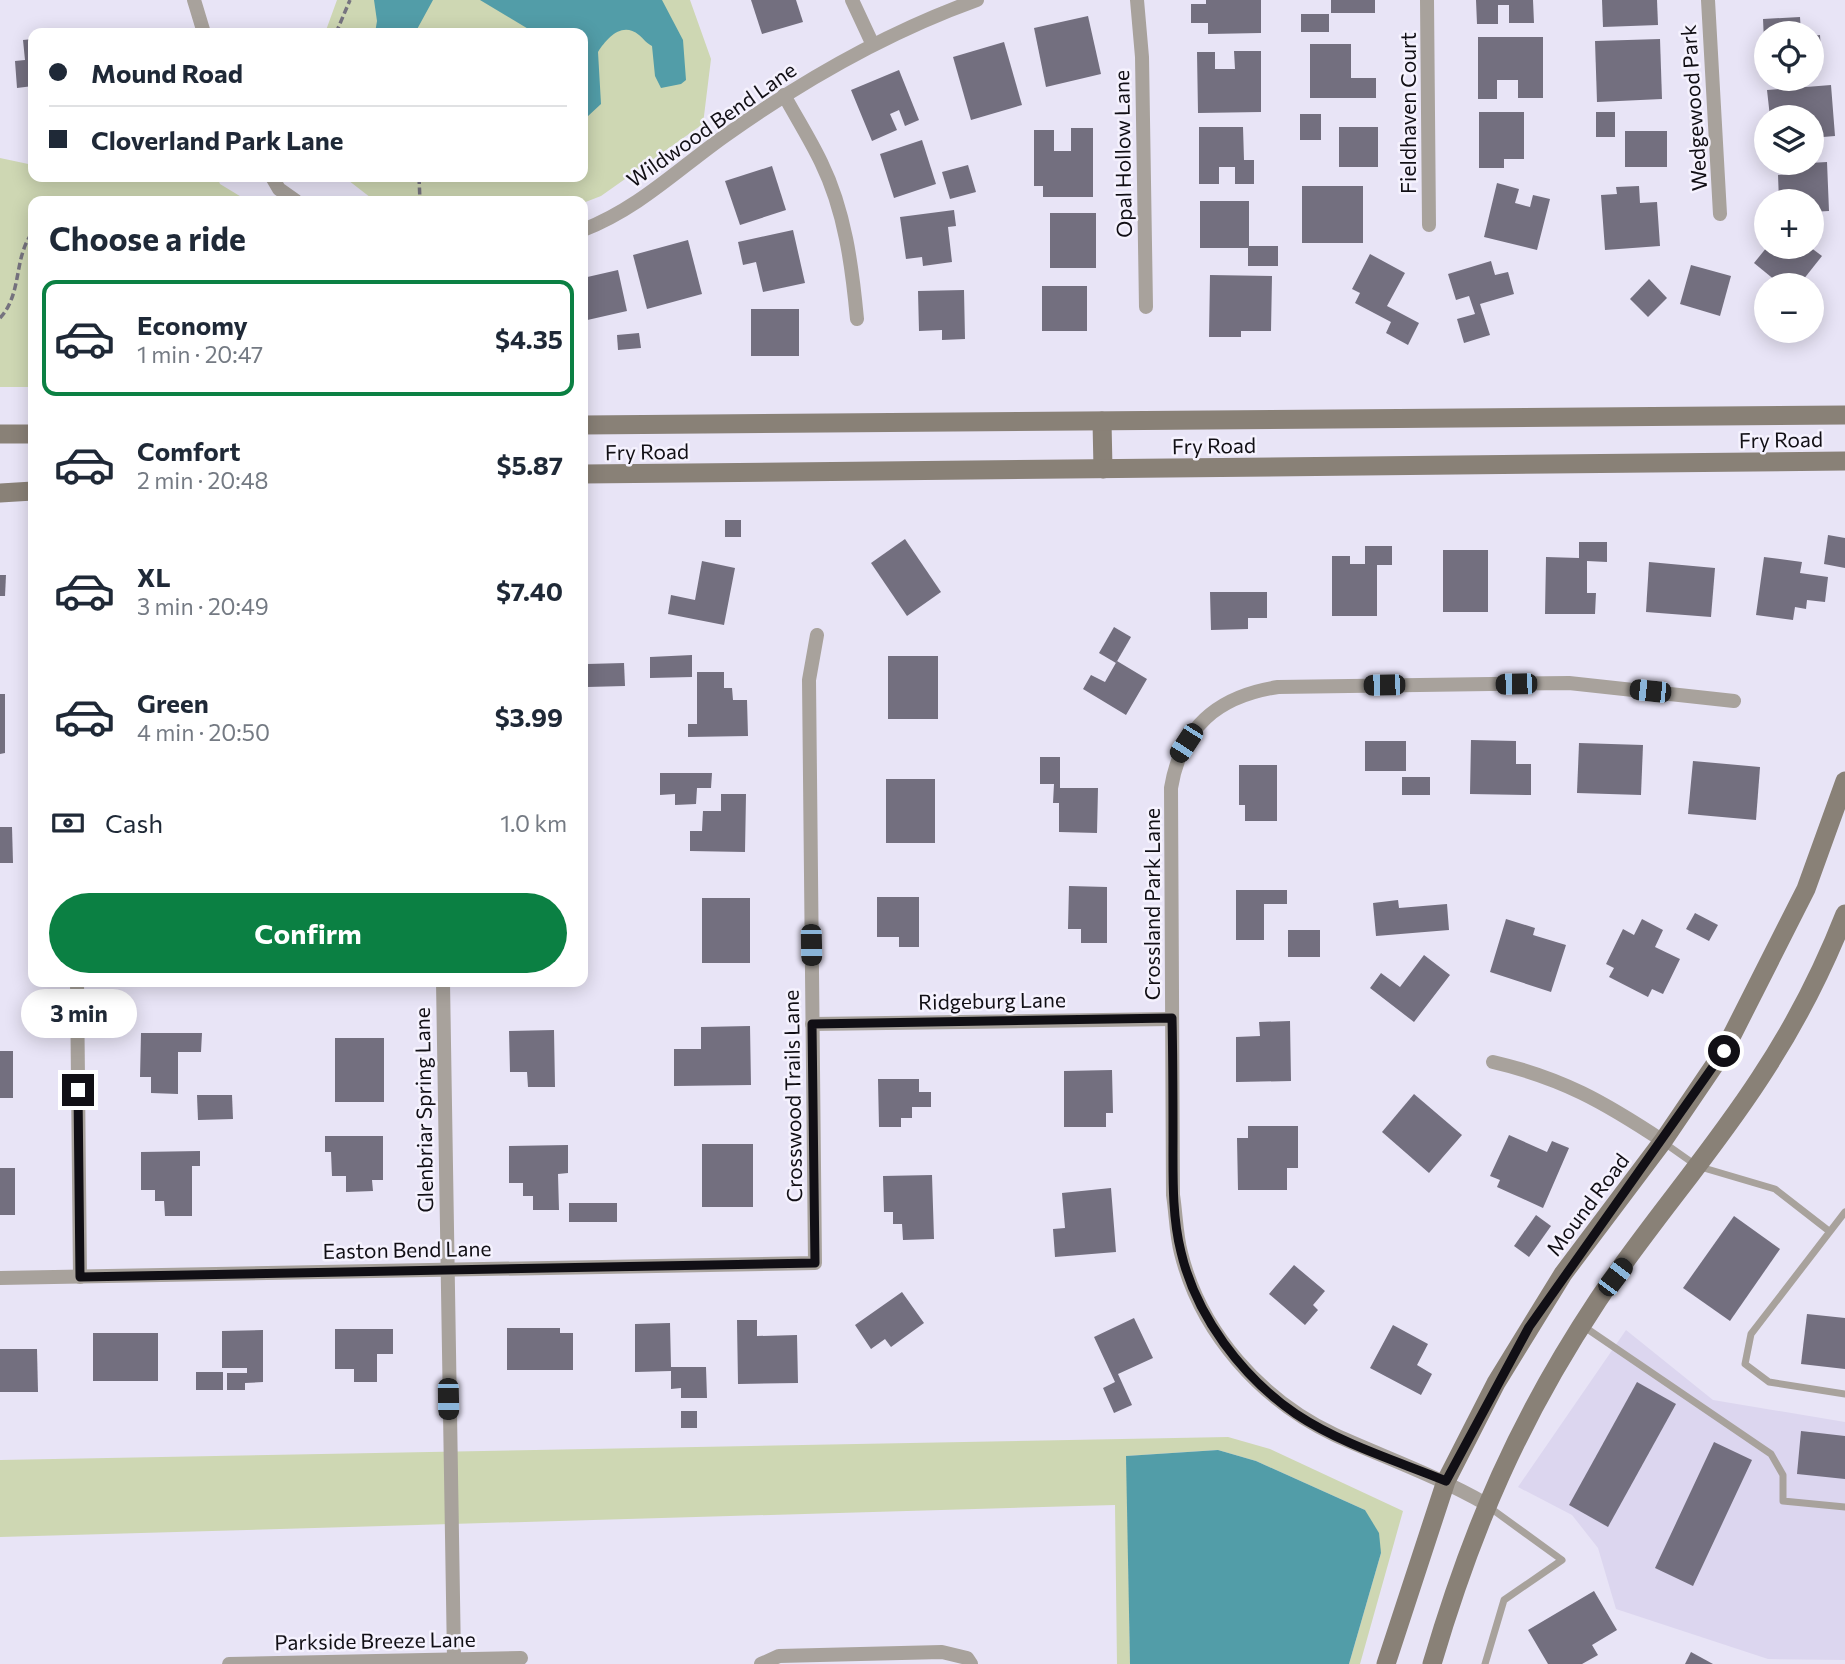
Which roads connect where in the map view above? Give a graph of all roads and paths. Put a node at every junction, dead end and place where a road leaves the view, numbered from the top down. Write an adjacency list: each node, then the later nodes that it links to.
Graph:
1 (194, 0): 8 (street)
2 (349, 0): 9 (path)
3 (852, 0): 10 (street)
4 (977, 0): 10 (street, Wildwood Bend Lane)
5 (1136, 0): 18 (street, Opal Hollow Lane)
6 (1427, 0): 15 (street, Fieldhaven Court)
7 (1708, 0): 14 (street, Wedgewood Park)
8 (202, 28)
9 (338, 28)
10 (872, 43): 11 (street, Wildwood Bend Lane)
11 (784, 96): 16 (street, Wildwood Bend Lane); 20 (street)
12 (275, 182): 13 (street)
13 (289, 196)
14 (1720, 214)
15 (1429, 225)
16 (588, 228)
17 (28, 241): 19 (path)
18 (1146, 307)
19 (0, 318)
20 (857, 319)
21 (1845, 415): 22 (main road, Fry Road)
22 (1102, 421): 23 (main road, Fry Road); 27 (main road)
23 (588, 425)
24 (0, 434): 25 (main road)
25 (28, 434)
26 (1845, 461): 27 (main road, Fry Road)
27 (1103, 469): 28 (main road, Fry Road)
28 (588, 474)
29 (28, 491): 30 (main road)
30 (0, 493)
31 (817, 635): 38 (street, Crosswood Trails Lane)
32 (1734, 701): 37 (street, Crossland Park Lane)
33 (1845, 781): 40 (main road, Mound Road)
34 (1845, 914): 41 (main road)
35 (76, 987): 46 (street)
36 (443, 987): 45 (street, Glenbriar Spring Lane)
37 (1172, 1018): 38 (street, Ridgeburg Lane); 50 (street, Crossland Park Lane)
38 (812, 1024): 44 (street, Crosswood Trails Lane)
39 (1493, 1062): 40 (street)
40 (1663, 1141): 41 (lane); 50 (main road, Mound Road)
41 (1697, 1166): 43 (lane); 48 (main road)
42 (1845, 1212): 43 (lane)
43 (1829, 1231): 49 (lane)
44 (815, 1263): 45 (street, Easton Bend Lane)
45 (446, 1270): 46 (street, Easton Bend Lane); 54 (street, Glenbriar Spring Lane)
46 (80, 1277): 47 (street, Easton Bend Lane)
47 (0, 1278)
48 (1582, 1326): 51 (main road); 52 (lane)
49 (1845, 1395)
50 (1446, 1481): 51 (street, Crossland Park Lane); 59 (main road, Mound Road)
51 (1486, 1504): 60 (main road); 61 (lane)
52 (1845, 1507)
53 (521, 1658): 54 (street, Parkside Breeze Lane)
54 (454, 1659): 56 (street, Parkside Breeze Lane)
55 (969, 1661): 58 (street)
56 (296, 1663): 57 (street, Parkside Breeze Lane)
57 (229, 1664)
58 (762, 1664)
59 (1386, 1664)
60 (1432, 1664)
61 (1485, 1664)

